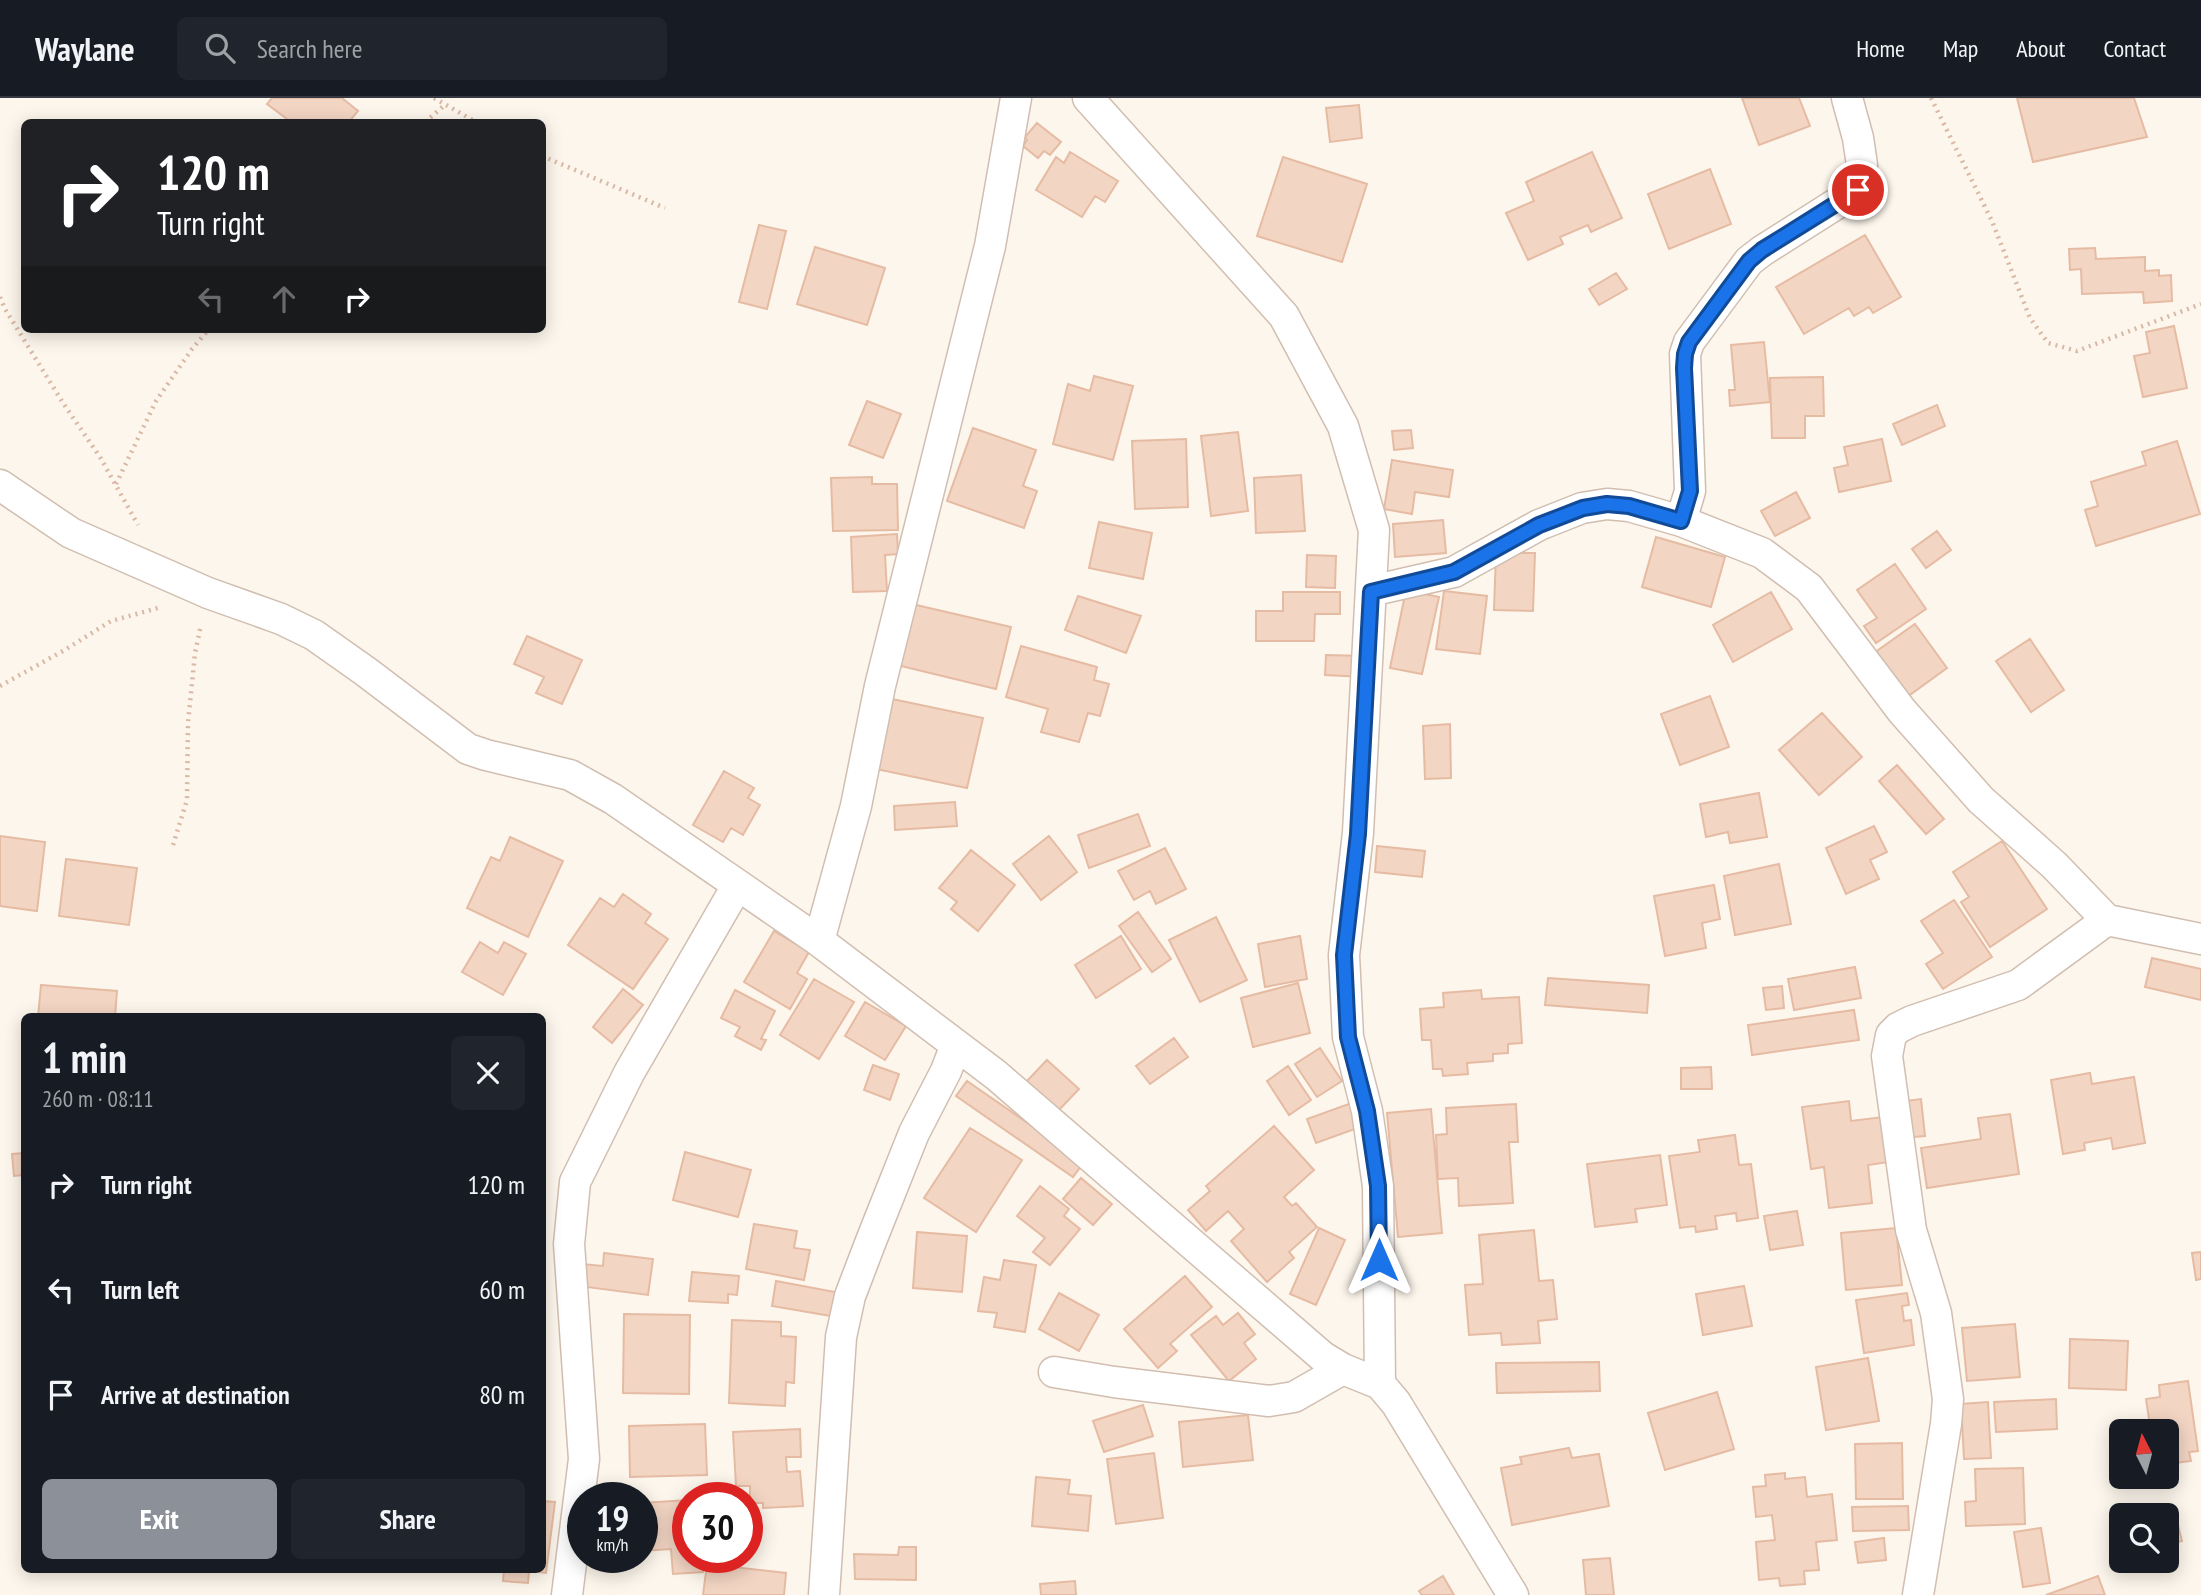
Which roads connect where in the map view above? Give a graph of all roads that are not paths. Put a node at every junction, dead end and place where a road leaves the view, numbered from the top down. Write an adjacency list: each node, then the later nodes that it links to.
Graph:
1 (1016, 98): 10 (street)
2 (1088, 98): 6 (street)
3 (1847, 98): 5 (street)
4 (0, 485): 7 (street)
5 (1681, 521): 6 (street); 8 (street)
6 (1371, 592): 14 (street)
7 (737, 886): 10 (street); 15 (street)
8 (2107, 920): 9 (street); 18 (street)
9 (2201, 939)
10 (819, 941): 11 (street)
11 (957, 1045): 12 (street); 16 (street)
12 (1343, 1369): 13 (street); 14 (street)
13 (1054, 1372)
14 (1380, 1384): 17 (street)
15 (567, 1595)
16 (824, 1595)
17 (1513, 1595)
18 (1918, 1595)

